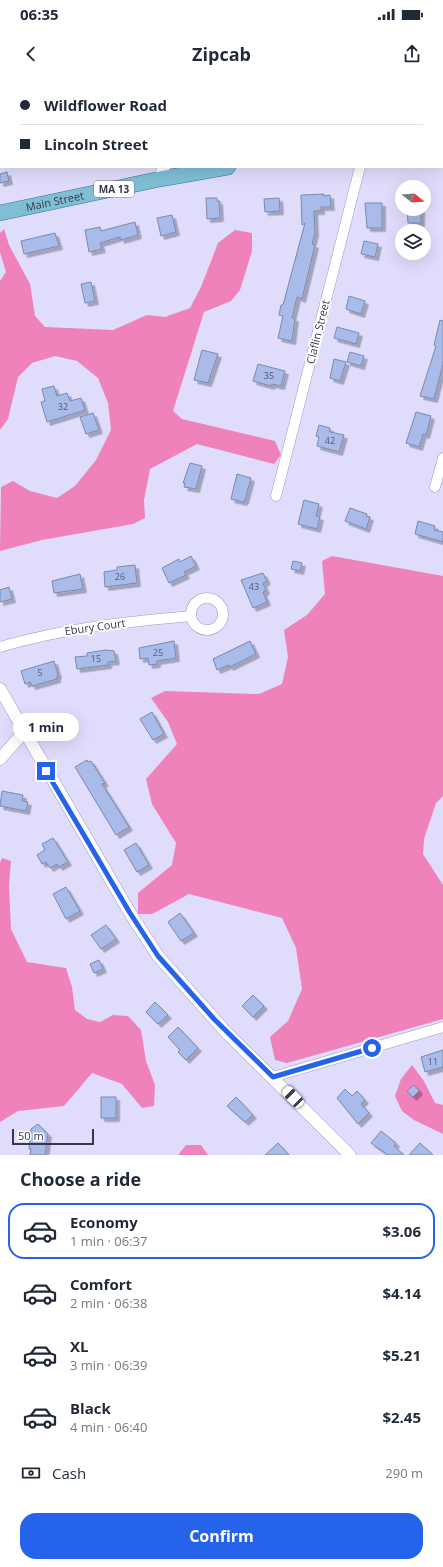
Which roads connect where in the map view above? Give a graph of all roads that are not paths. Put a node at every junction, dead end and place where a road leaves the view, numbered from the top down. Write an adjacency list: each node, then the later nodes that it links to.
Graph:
1 (217, 168): 3 (main road, Main Street / MA 13)
2 (360, 168): 7 (street, Claflin Street)
3 (162, 173): 4 (main road, Main Street / MA 13)
4 (0, 213)
5 (443, 458): 6 (street)
6 (435, 487)
7 (276, 496)
8 (191, 616): 9 (street, Ebury Court)
9 (0, 647)
10 (0, 689): 11 (street)
11 (24, 732): 12 (street); 14 (street)
12 (0, 760)
13 (443, 1027): 14 (street)
14 (273, 1077): 15 (street)
15 (350, 1155)

